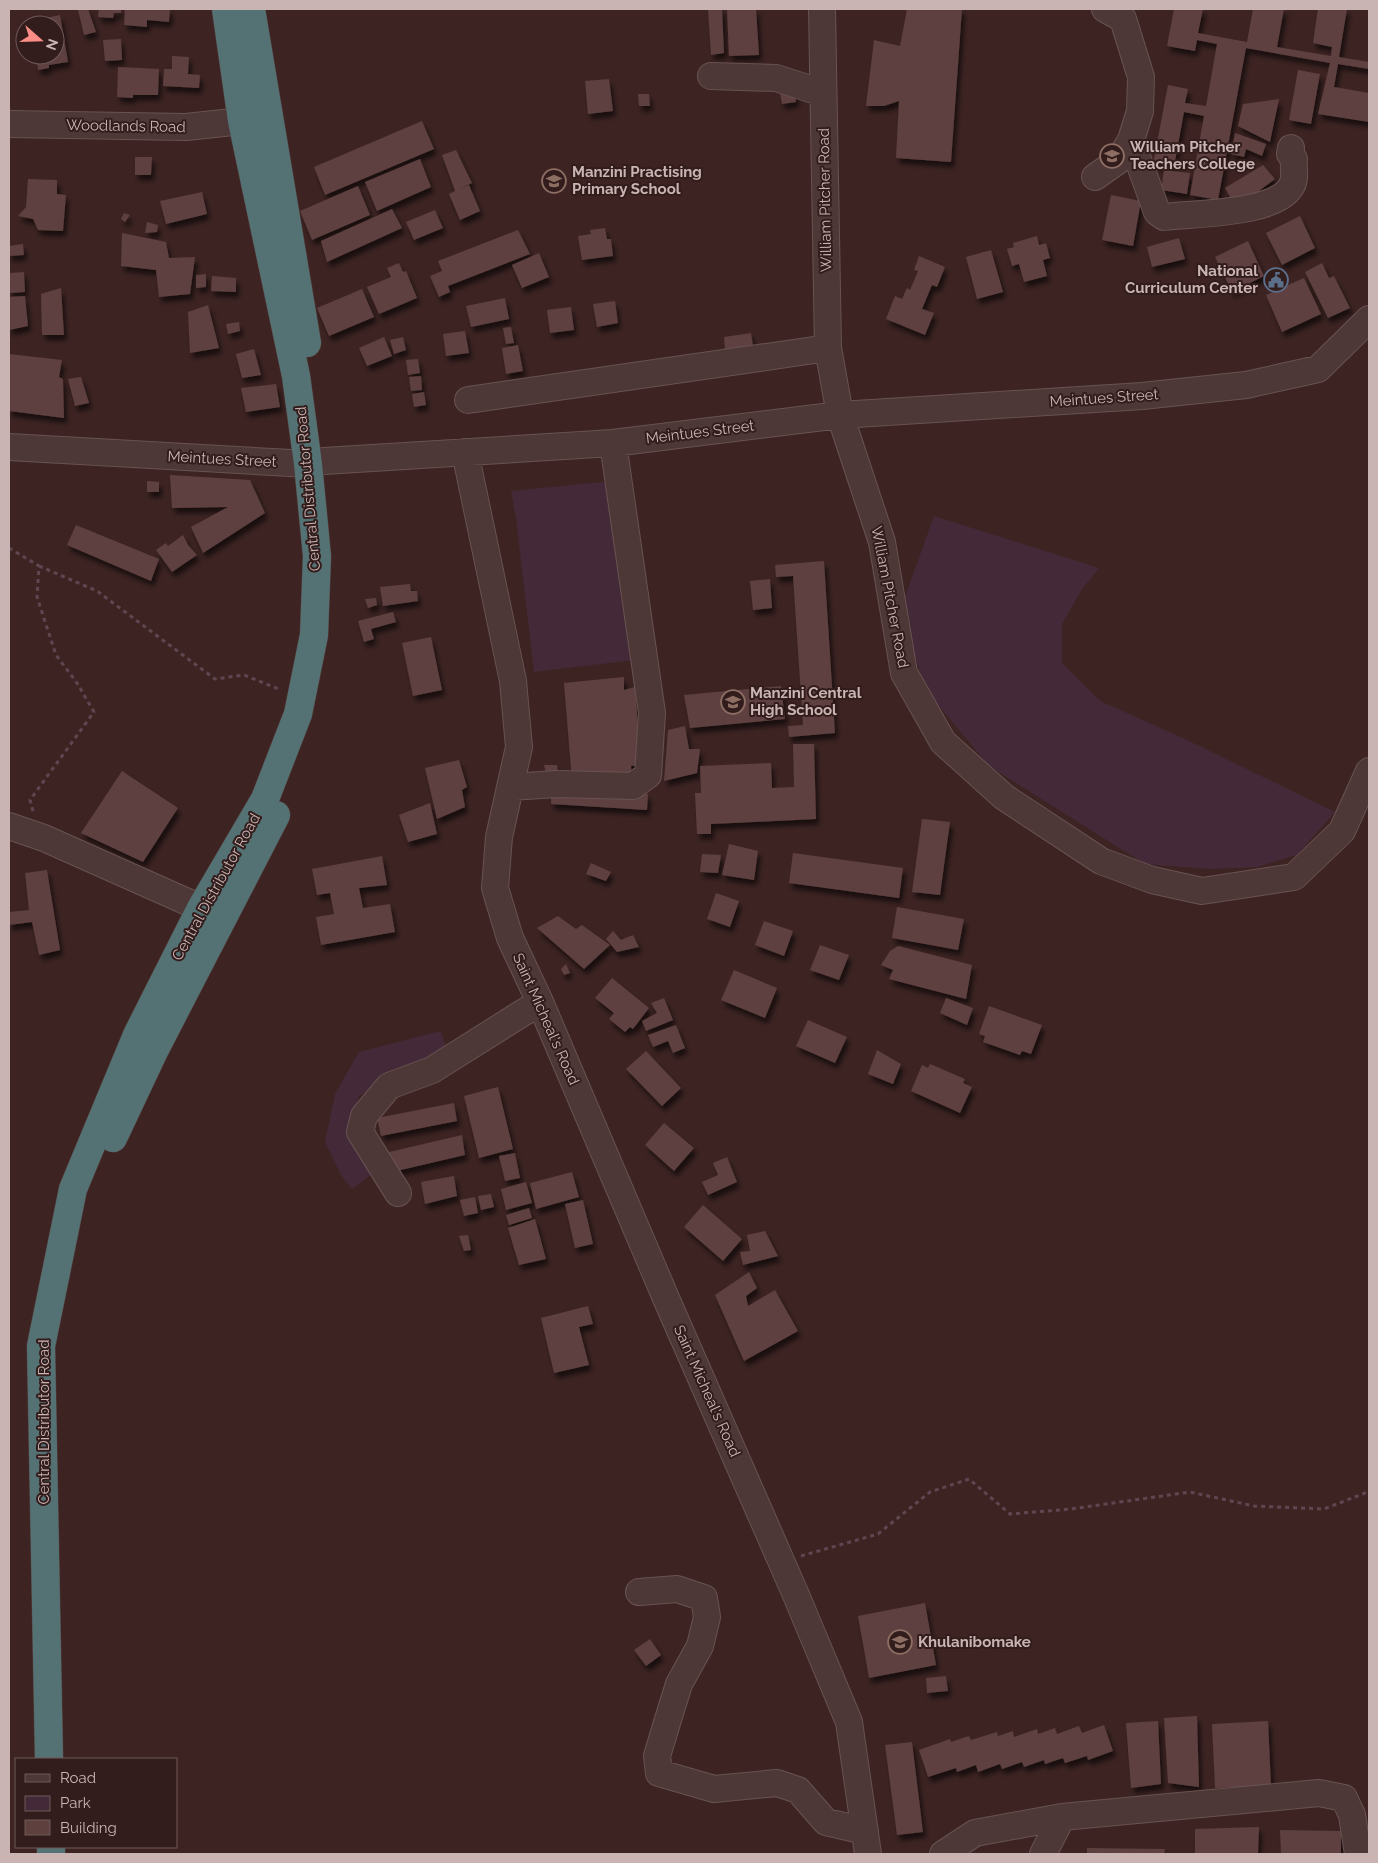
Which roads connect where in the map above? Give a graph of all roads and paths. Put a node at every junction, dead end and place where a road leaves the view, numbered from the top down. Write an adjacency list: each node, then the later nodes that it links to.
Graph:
1 (226, 9): 7 (highway, Central Distributor Road)
2 (251, 9): 19 (highway, Central Distributor Road)
3 (822, 9): 6 (street, William Pitcher Road)
4 (1119, 12): 9 (street)
5 (711, 76): 6 (street)
6 (822, 92): 13 (street, William Pitcher Road)
7 (242, 121): 8 (street, Woodlands Road); 19 (highway, Central Distributor Road)
8 (9, 124)
9 (1131, 140): 10 (street); 11 (street)
10 (1291, 148)
11 (1095, 177)
12 (1369, 319): 15 (street, Meintues Street)
13 (828, 348): 14 (street); 15 (street, William Pitcher Road)
14 (468, 400)
15 (840, 415): 16 (street, Meintues Street); 23 (street, William Pitcher Road)
16 (614, 443): 18 (street, Meintues Street); 24 (street)
17 (9, 447): 19 (street, Meintues Street)
18 (465, 452): 19 (street, Meintues Street); 24 (street, Saint Micheal's Road)
19 (316, 462): 22 (highway, Central Distributor Road); 27 (highway, Central Distributor Road)
20 (9, 548): 21 (path)
21 (39, 566): 22 (path); 26 (path)
22 (302, 697): 27 (highway, Central Distributor Road)
23 (1369, 771)
24 (510, 787): 28 (street, Saint Micheal's Road)
25 (9, 826): 26 (street)
26 (38, 837): 27 (street)
27 (211, 914): 33 (highway, Central Distributor Road); 34 (highway, Central Distributor Road)
28 (540, 1002): 29 (street); 31 (street, Saint Micheal's Road)
29 (398, 1193)
30 (1369, 1496): 31 (path)
31 (781, 1562): 36 (street, Saint Micheal's Road)
32 (639, 1592): 36 (street)
33 (49, 1758)
34 (64, 1758)
35 (1062, 1817): 37 (street); 38 (street); 39 (street)
36 (866, 1843)
37 (943, 1854)
38 (1043, 1854)
39 (1358, 1854)

